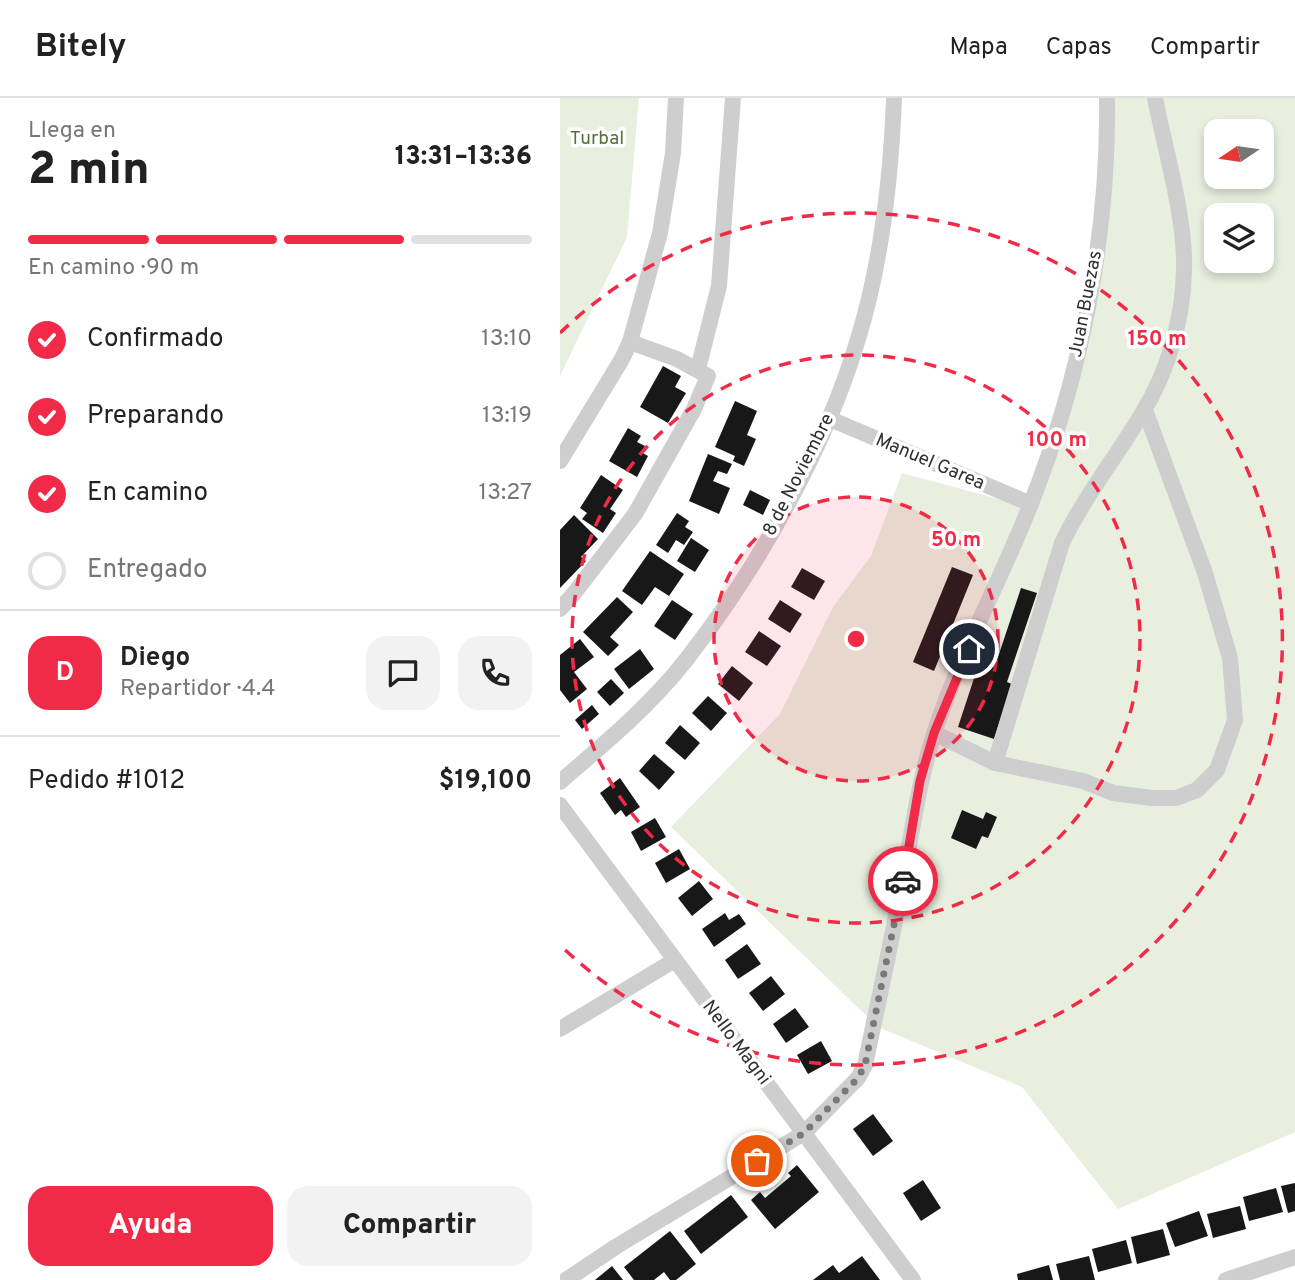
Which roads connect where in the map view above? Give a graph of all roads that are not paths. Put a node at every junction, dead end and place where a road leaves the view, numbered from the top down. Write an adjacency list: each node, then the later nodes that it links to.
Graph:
1 (676, 98): 6 (street)
2 (733, 98): 7 (street)
3 (894, 98): 9 (street, 8 de Noviembre)
4 (1107, 98): 11 (street, Juan Buezas)
5 (1155, 98): 8 (street)
6 (630, 342): 7 (street); 10 (street)
7 (698, 369): 12 (street)
8 (1145, 410): 14 (street); 14 (street)
9 (830, 419): 11 (street, Manuel Garea); 15 (street, 8 de Noviembre)
10 (560, 461)
11 (1031, 505): 13 (street, Juan Buezas)
12 (560, 608)
13 (934, 733): 14 (street); 19 (street, Juan Buezas)
14 (995, 763)
15 (560, 782)
16 (560, 805): 17 (street, Nello Magni)
17 (675, 961): 18 (street); 19 (street, Nello Magni)
18 (560, 1029)
19 (804, 1133): 21 (street, Juan Buezas); 22 (street, Nello Magni)
20 (1295, 1257): 23 (street)
21 (566, 1280)
22 (914, 1280)
23 (1226, 1280)

